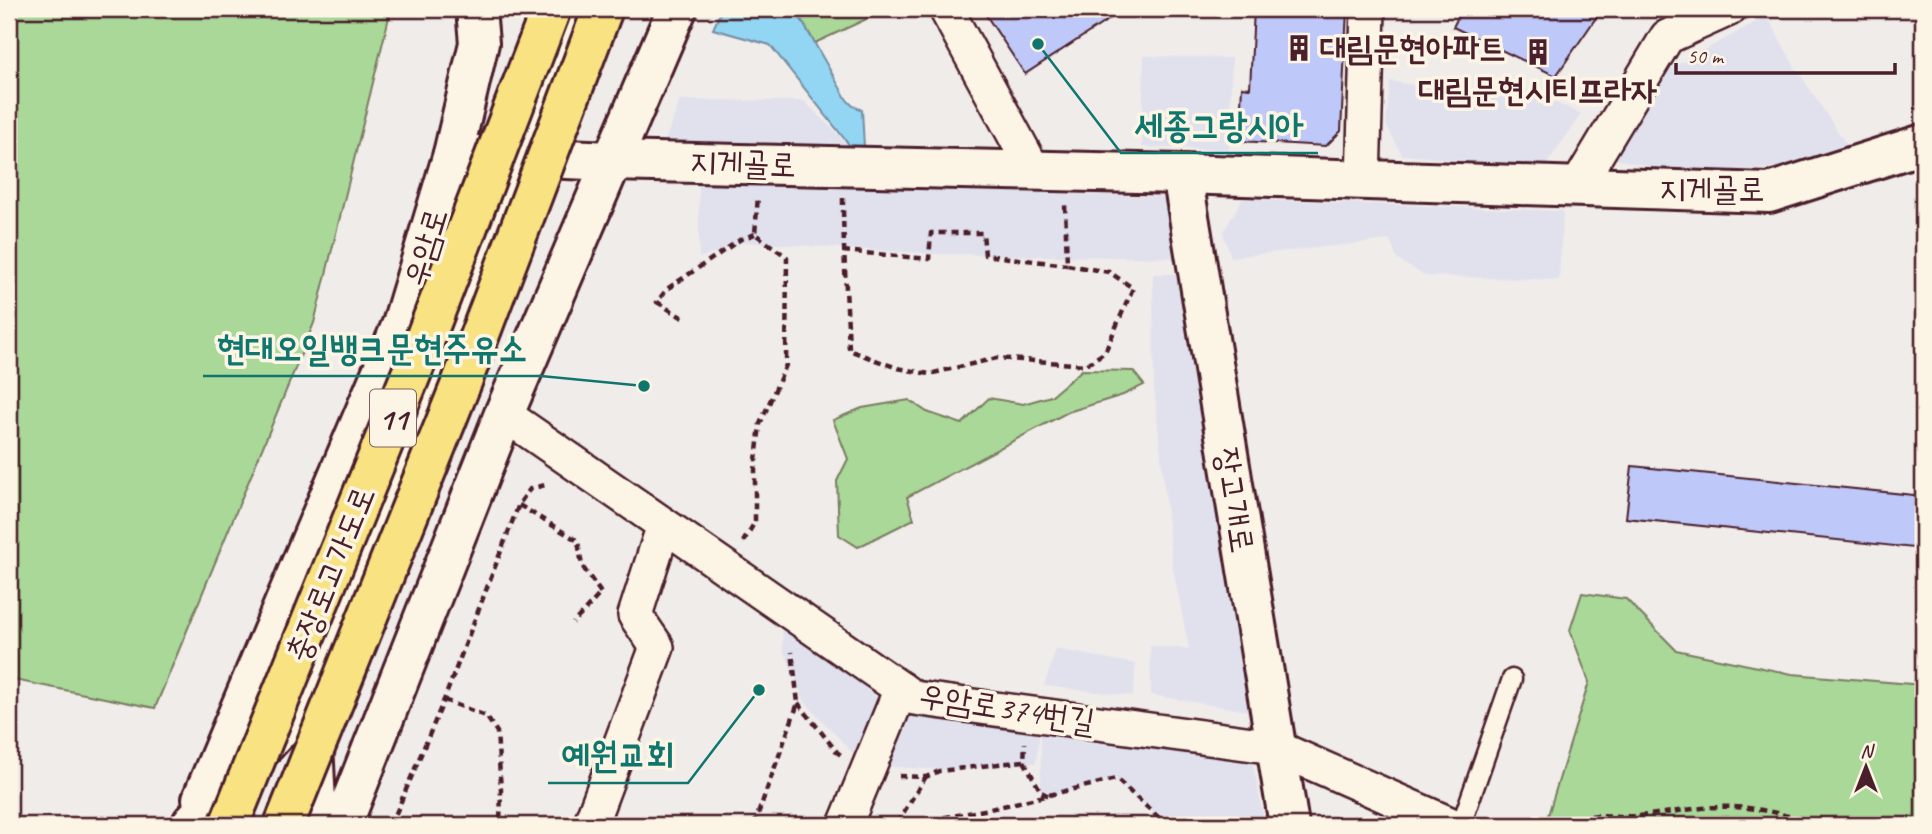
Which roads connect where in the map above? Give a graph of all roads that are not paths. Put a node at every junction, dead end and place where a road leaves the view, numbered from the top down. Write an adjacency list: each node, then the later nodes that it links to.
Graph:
1 (551, 9): 25 (highway, 충장로고가도로 / 11, bridge)
2 (580, 9): 11 (main road, 우암로)
3 (603, 9): 26 (highway, 충장로고가도로 / 11, bridge)
4 (677, 9): 12 (main road)
5 (946, 9): 13 (street)
6 (1368, 9): 15 (street)
7 (1729, 9): 16 (street)
8 (482, 20): 10 (main road, 우암로)
9 (1923, 144): 16 (main road, 지게골로)
10 (453, 154): 11 (main road, 지게골로); 25 (main road, 우암로)
11 (523, 156): 12 (main road, 지게골로); 21 (main road, 우암로)
12 (611, 161): 13 (main road, 지게골로); 17 (main road)
13 (1049, 172): 14 (main road, 지게골로)
14 (1181, 174): 15 (main road, 지게골로); 22 (main road, 장고개로)
15 (1363, 181): 16 (main road, 지게골로)
16 (1577, 187)
17 (504, 414): 18 (street, 우암로374번길); 28 (main road)
18 (664, 525): 20 (street, 우암로374번길); 24 (street)
19 (1512, 680): 32 (lane)
20 (901, 689): 22 (street, 우암로374번길); 29 (street)
21 (311, 695): 25 (main road); 27 (main road)
22 (1275, 747): 23 (street, 우암로374번길); 30 (main road, 장고개로)
23 (1400, 813): 31 (street, 우암로374번길)
24 (592, 820)
25 (203, 825)
26 (284, 825)
27 (317, 825)
28 (342, 825)
29 (845, 825)
30 (1289, 825)
31 (1452, 825)
32 (1461, 825)

